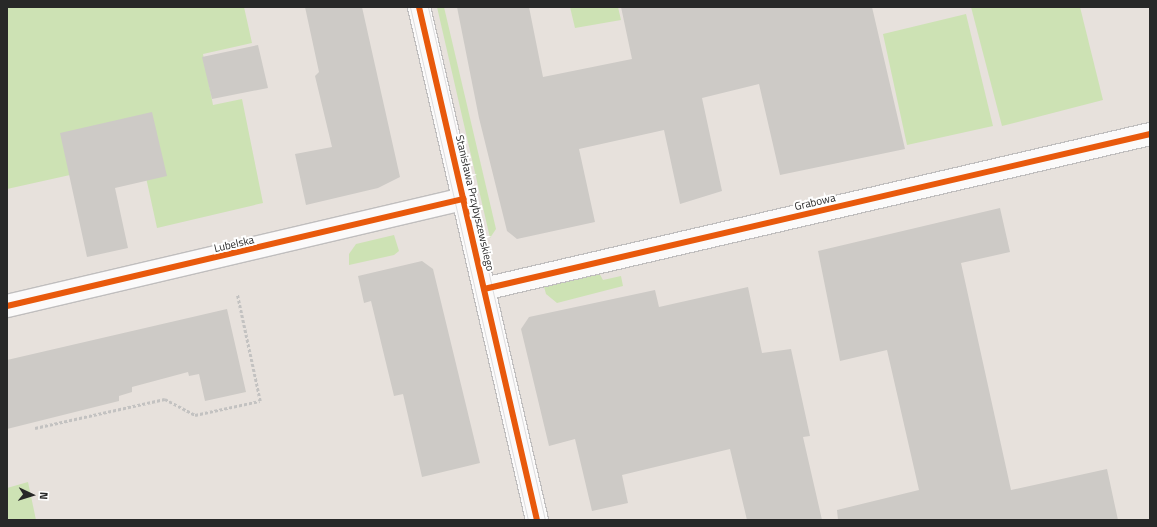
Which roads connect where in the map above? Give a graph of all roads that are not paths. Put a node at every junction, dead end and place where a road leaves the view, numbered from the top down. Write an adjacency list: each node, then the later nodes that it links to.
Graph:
1 (419, 7): 3 (street, Stanisława Przybyszewskiego)
2 (1150, 134): 4 (street, Grabowa)
3 (464, 199): 4 (street, Stanisława Przybyszewskiego); 5 (street, Lubelska)
4 (484, 289): 6 (street, Stanisława Przybyszewskiego)
5 (7, 306)
6 (537, 520)

